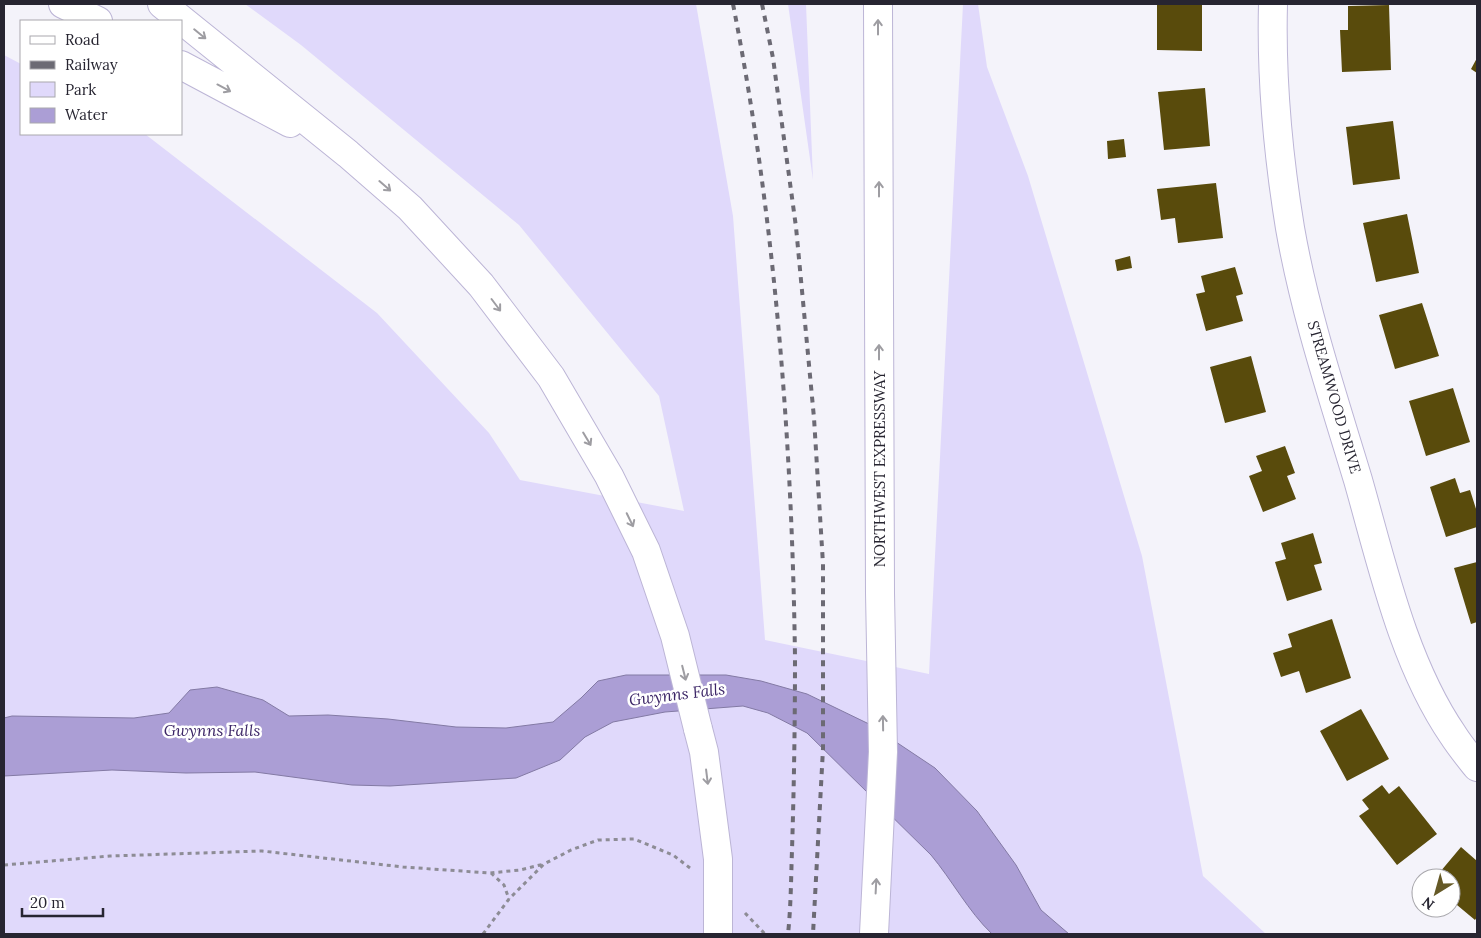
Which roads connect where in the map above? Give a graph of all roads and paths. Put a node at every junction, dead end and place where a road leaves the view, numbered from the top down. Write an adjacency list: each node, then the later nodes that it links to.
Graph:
1 (63, 4): 5 (main road)
2 (162, 4): 6 (main road, one-way to 6)
3 (878, 4): 20 (main road, NORTHWEST EXPRESSWAY, one-way to 3)
4 (1273, 4): 10 (main road, STREAMWOOD DRIVE)
5 (96, 20)
6 (182, 20)
7 (182, 20): 9 (main road, one-way to 9)
8 (182, 66): 9 (main road, one-way to 9)
9 (348, 154): 18 (main road, one-way to 18, bridge)
10 (1477, 767)
11 (544, 864): 13 (path); 14 (path); 15 (path)
12 (4, 865): 14 (path)
13 (695, 872)
14 (490, 873): 15 (path)
15 (509, 899): 17 (path)
16 (738, 907): 19 (path)
17 (483, 934)
18 (718, 934)
19 (765, 934)
20 (874, 934)

